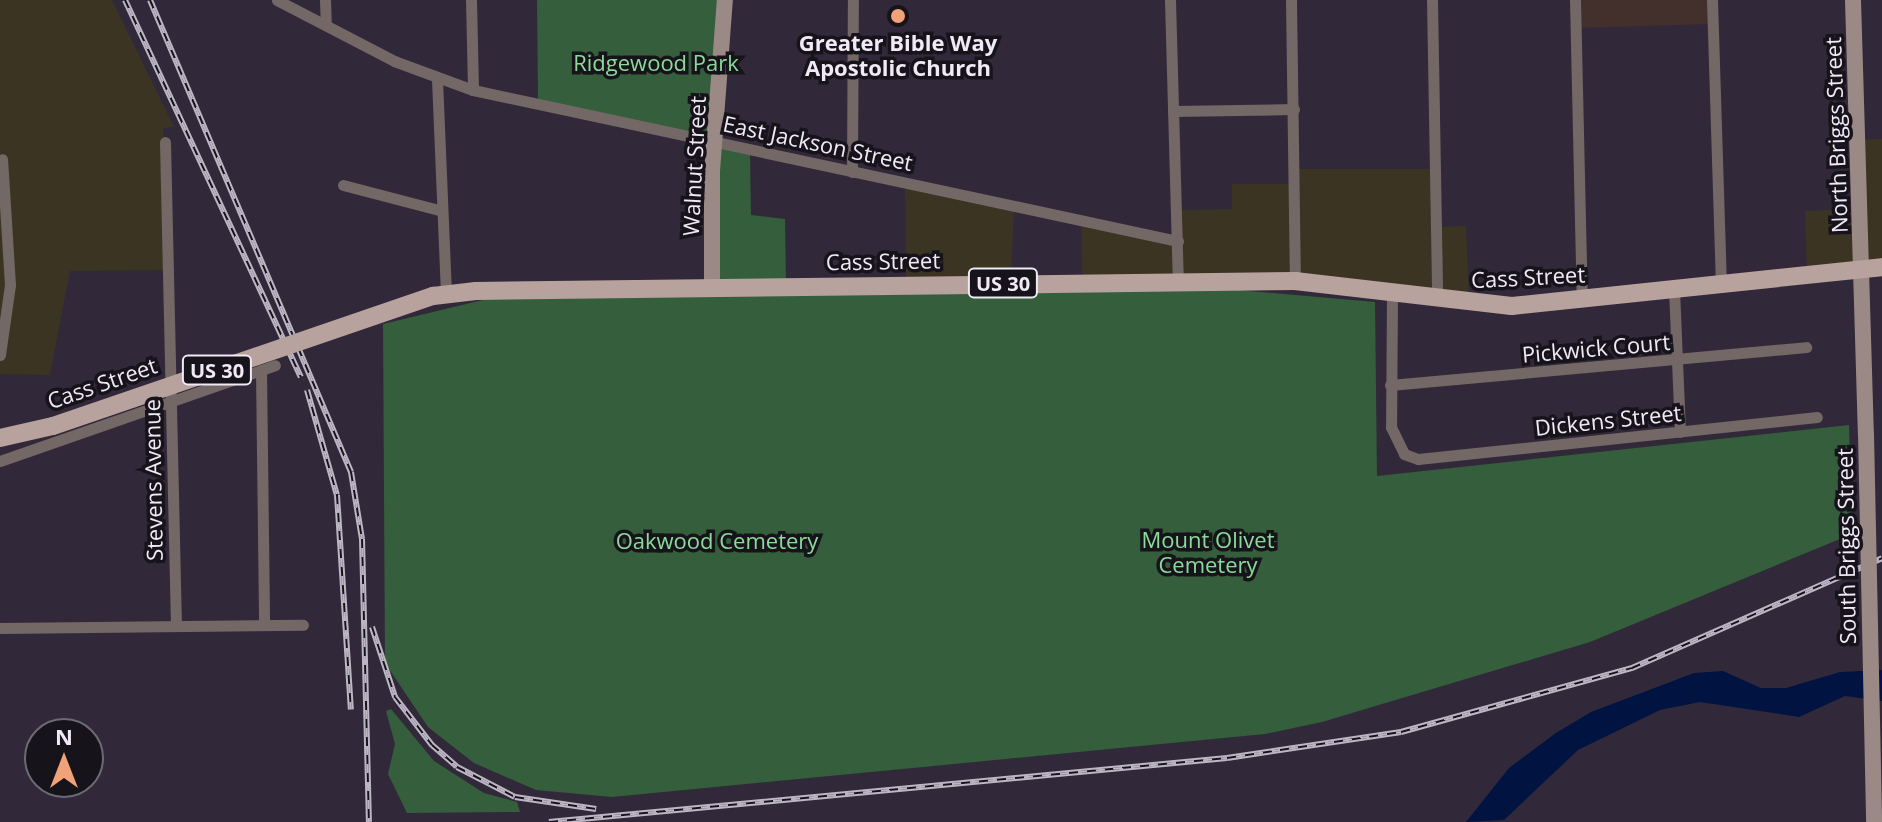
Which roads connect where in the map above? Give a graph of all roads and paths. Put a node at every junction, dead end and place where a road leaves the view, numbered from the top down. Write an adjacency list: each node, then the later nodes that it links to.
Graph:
1 (277, 0): 12 (street, East Jackson Street)
2 (325, 0): 12 (street)
3 (471, 0): 14 (street)
4 (725, 0): 17 (street, Walnut Street)
5 (853, 0): 20 (street)
6 (1170, 0): 16 (street)
7 (1291, 0): 15 (street)
8 (1432, 0): 34 (street)
9 (1575, 0): 33 (street)
10 (1712, 0): 28 (street)
11 (1853, 0): 25 (street, North Briggs Street)
12 (326, 25): 13 (street, East Jackson Street)
13 (437, 79): 14 (street, East Jackson Street); 22 (street)
14 (473, 90): 17 (street, East Jackson Street)
15 (1294, 109): 16 (street); 27 (street)
16 (1173, 111): 23 (street)
17 (715, 141): 20 (street, East Jackson Street); 29 (street, Walnut Street)
18 (165, 142): 41 (street, Stevens Avenue)
19 (2, 159): 36 (street)
20 (852, 172): 23 (street, East Jackson Street)
21 (343, 185): 22 (street)
22 (439, 210): 32 (street)
23 (1178, 241): 26 (street)
24 (1882, 267): 25 (main road, Cass Street / US 30)
25 (1861, 269): 28 (main road, Cass Street / US 30); 50 (street, South Briggs Street, bridge)
26 (1178, 281): 27 (main road, Cass Street / US 30); 29 (main road, Cass Street / US 30)
27 (1295, 281): 31 (main road, Cass Street / US 30)
28 (1721, 283): 30 (main road, Cass Street / US 30)
29 (712, 287): 32 (main road, Cass Street / US 30)
30 (1674, 289): 33 (main road, Cass Street / US 30); 37 (street)
31 (1392, 294): 34 (main road, Cass Street / US 30); 40 (street)
32 (440, 295): 44 (main road, Cass Street / US 30, bridge)
33 (1582, 299): 34 (main road, Cass Street / US 30)
34 (1438, 301)
35 (1806, 347): 37 (street, Pickwick Court)
36 (0, 355)
37 (1676, 361): 40 (street, Pickwick Court); 43 (street)
38 (275, 365): 39 (street)
39 (261, 370): 41 (street); 47 (street)
40 (1390, 385): 43 (street, Dickens Street)
41 (171, 401): 45 (street); 46 (street, Stevens Avenue)
42 (1817, 417): 43 (street, Dickens Street)
43 (1680, 432)
44 (0, 438)
45 (0, 461)
46 (176, 625): 47 (street); 49 (street)
47 (264, 625): 48 (street)
48 (303, 625)
49 (0, 628)
50 (1874, 822)

